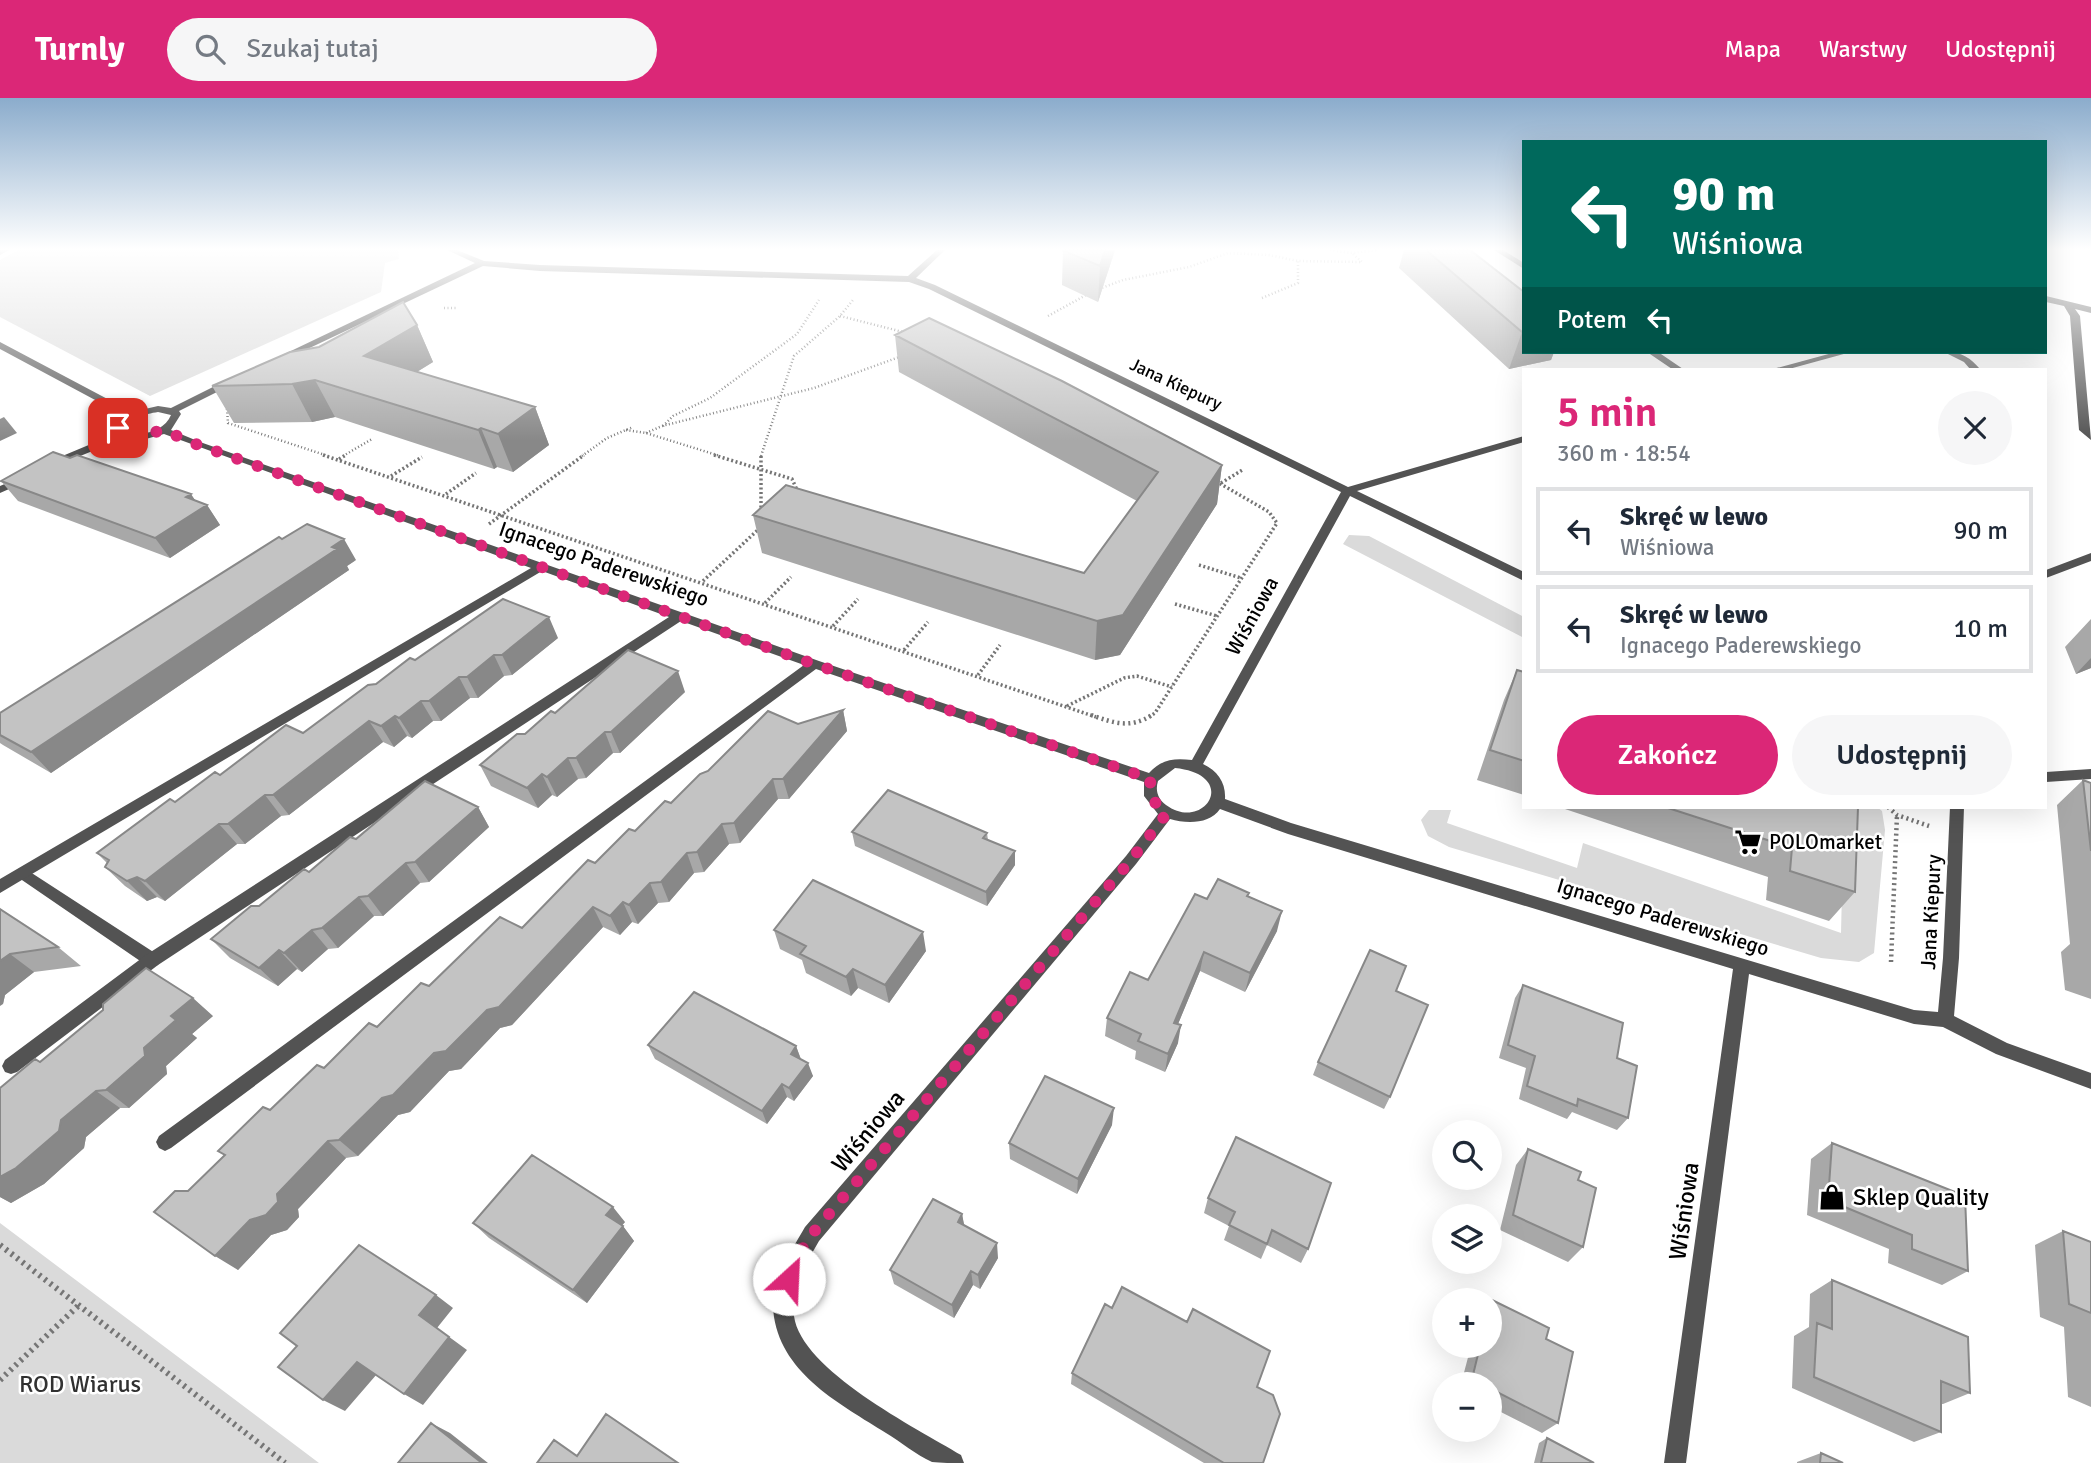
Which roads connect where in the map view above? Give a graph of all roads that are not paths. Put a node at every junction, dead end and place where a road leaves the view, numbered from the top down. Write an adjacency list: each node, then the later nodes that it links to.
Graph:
1 (375, 314): 8 (street)
2 (987, 314): 21 (street, Jana Kiepury)
3 (2073, 314): 17 (street)
4 (0, 345): 14 (street)
5 (1655, 354): 9 (street)
6 (1838, 354): 10 (street)
7 (1953, 354): 11 (street)
8 (265, 366)
9 (1676, 368)
10 (1782, 368)
11 (1974, 368)
12 (240, 377): 13 (street)
13 (172, 411): 14 (street); 15 (street)
14 (132, 415): 16 (street)
15 (163, 430): 16 (street); 24 (street, Ignacego Paderewskiego)
16 (122, 435): 19 (street)
17 (2091, 437)
18 (1522, 440): 21 (street)
19 (46, 467)
20 (34, 473): 22 (street)
21 (1348, 489): 26 (street, Jana Kiepury); 29 (street, Wiśniowa)
22 (0, 490)
23 (2091, 557): 25 (street)
24 (541, 567): 27 (street, Ignacego Paderewskiego); 36 (street)
25 (2047, 574)
26 (1522, 576)
27 (681, 615): 28 (street, Ignacego Paderewskiego); 38 (street)
28 (814, 664): 32 (street, Ignacego Paderewskiego); 43 (street)
29 (1196, 765): 32 (street); 33 (street)
30 (2091, 774): 31 (street)
31 (2047, 777)
32 (1151, 779): 35 (street)
33 (1218, 802): 35 (street); 39 (street, Ignacego Paderewskiego)
34 (1957, 809): 40 (street, Jana Kiepury)
35 (1167, 813): 44 (street, Wiśniowa)
36 (24, 874): 37 (street); 38 (street)
37 (0, 887)
38 (152, 960): 41 (street)
39 (1742, 965): 40 (street, Ignacego Paderewskiego); 45 (street, Wiśniowa)
40 (1945, 1020): 42 (street, Ignacego Paderewskiego)
41 (10, 1066)
42 (2091, 1081)
43 (164, 1142)
44 (953, 1463)
45 (1675, 1463)

